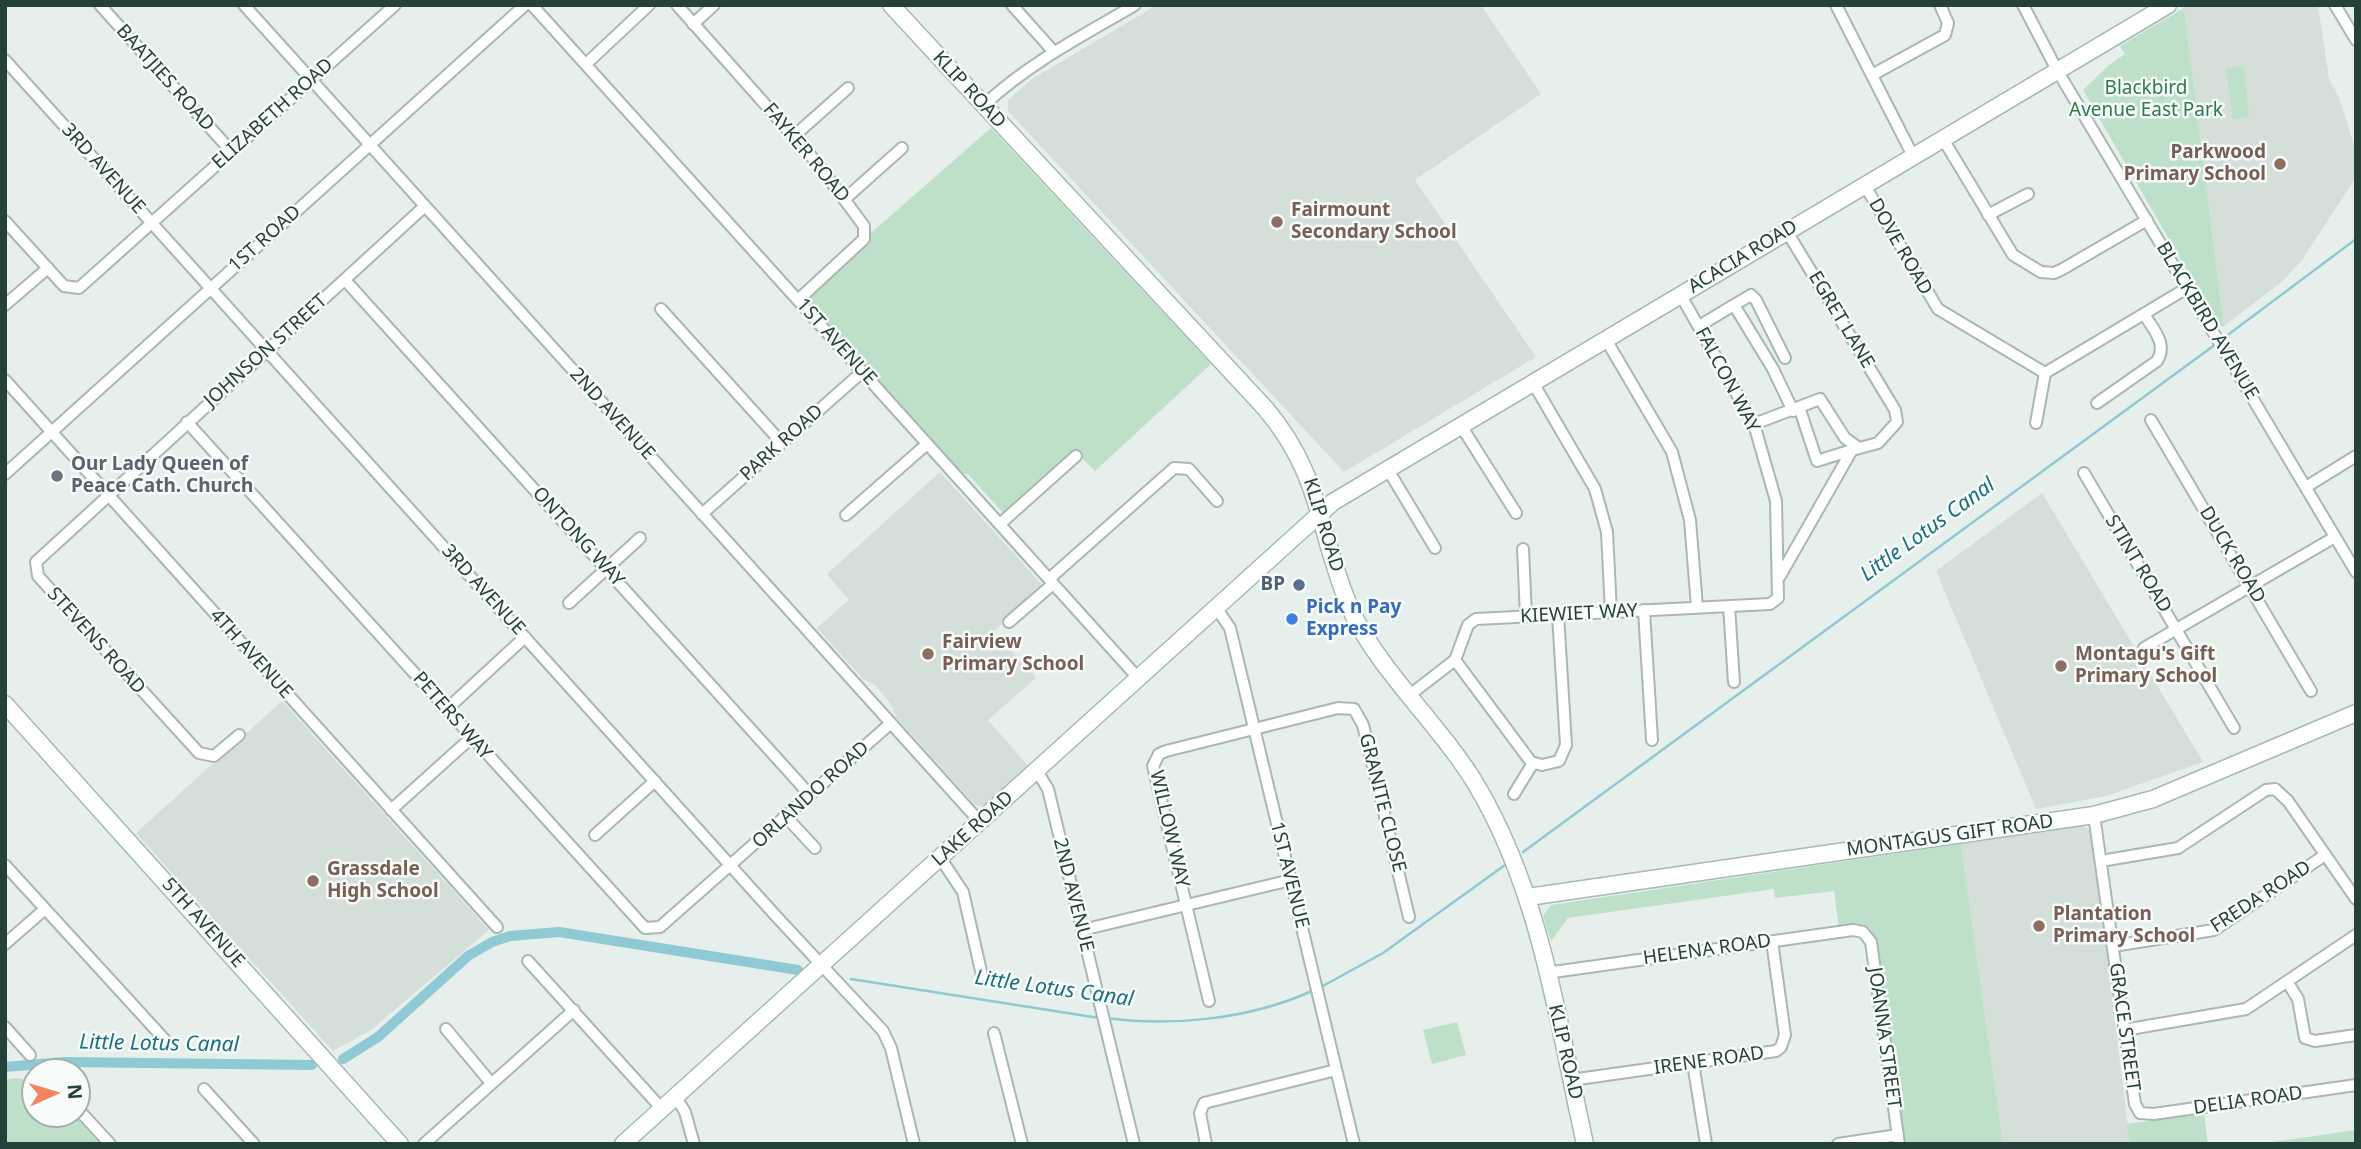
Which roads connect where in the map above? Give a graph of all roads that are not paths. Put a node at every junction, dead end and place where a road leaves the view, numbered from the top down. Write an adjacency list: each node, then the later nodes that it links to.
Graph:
1 (100, 5): 31 (street, BAATJIES ROAD)
2 (244, 5): 24 (street, 2ND AVENUE)
3 (525, 5): 29 (street, 1ST ROAD)
4 (533, 5): 21 (street, 1ST AVENUE)
5 (649, 5): 21 (street)
6 (677, 5): 17 (street, FAYKER ROAD)
7 (714, 5): 17 (street)
8 (891, 5): 26 (street, KLIP ROAD)
9 (1012, 5): 19 (street)
10 (1135, 5): 19 (street)
11 (1836, 5): 23 (street)
12 (1940, 5): 23 (street)
13 (2023, 5): 22 (street, BLACKBIRD AVENUE)
14 (2168, 5): 22 (street, ACACIA ROAD)
15 (2335, 5): 18 (street)
16 (392, 6): 24 (street, ELIZABETH ROAD)
17 (692, 24): 27 (street, FAYKER ROAD)
18 (2356, 40)
19 (1053, 51): 26 (street)
20 (5, 60): 40 (street, 3RD AVENUE)
21 (586, 64): 47 (street, 1ST AVENUE)
22 (2057, 70): 28 (street, ACACIA ROAD); 38 (street, BLACKBIRD AVENUE)
23 (1871, 75): 32 (street)
24 (312, 81): 29 (street, 2ND AVENUE); 31 (street, ELIZABETH ROAD)
25 (848, 88): 27 (street)
26 (984, 105): 79 (street, KLIP ROAD)
27 (793, 136): 35 (street, FAYKER ROAD)
28 (1943, 139): 32 (street, ACACIA ROAD); 37 (street)
29 (370, 145): 36 (street, 2ND AVENUE); 44 (street, 1ST ROAD)
30 (902, 148): 35 (street)
31 (231, 151): 40 (street, ELIZABETH ROAD)
32 (1913, 156): 33 (street, ACACIA ROAD)
33 (1864, 184): 41 (street, ACACIA ROAD); 57 (street, DOVE ROAD)
34 (2028, 194): 37 (street)
35 (846, 198): 47 (street, FAYKER ROAD)
36 (425, 206): 43 (street, JOHNSON STREET); 81 (street, 2ND AVENUE)
37 (1988, 215): 38 (street)
38 (2147, 220): 45 (street, BLACKBIRD AVENUE)
39 (5, 221): 42 (street, ELIZABETH ROAD)
40 (152, 224): 42 (street, ELIZABETH ROAD); 44 (street, 3RD AVENUE)
41 (1786, 230): 46 (street, ACACIA ROAD); 70 (street, EGRET LANE)
42 (48, 268): 48 (street)
43 (345, 279): 54 (street, JOHNSON STREET); 88 (street, ONTONG WAY)
44 (211, 288): 54 (street, 3RD AVENUE); 67 (street, 1ST ROAD)
45 (2187, 288): 51 (street); 76 (street, BLACKBIRD AVENUE)
46 (1680, 295): 52 (street, FALCON WAY); 53 (street, ACACIA ROAD)
47 (798, 300): 56 (street, 1ST AVENUE)
48 (5, 305)
49 (1734, 305): 52 (street); 55 (street); 61 (street)
50 (661, 309): 68 (street)
51 (2144, 314): 57 (street); 60 (street)
52 (1699, 326): 66 (street, FALCON WAY)
53 (1605, 338): 59 (street, ACACIA ROAD); 96 (street)
54 (266, 350): 63 (street, JOHNSON STREET); 104 (street, 3RD AVENUE)
55 (1785, 358)
56 (862, 372): 68 (street, PARK ROAD); 69 (street, 1ST AVENUE)
57 (2045, 373): 64 (street)
58 (5, 380): 67 (street, 4TH AVENUE)
59 (1532, 381): 65 (street, ACACIA ROAD); 99 (street)
60 (2098, 403)
61 (1796, 409): 66 (street); 70 (street); 70 (street)
62 (2151, 419): 92 (street, DUCK ROAD)
63 (187, 422): 77 (street, JOHNSON STREET); 112 (street, PETERS WAY)
64 (2036, 423)
65 (1460, 424): 73 (street, ACACIA ROAD); 80 (street)
66 (1754, 424): 90 (street, FALCON WAY)
67 (52, 432): 75 (street, 1ST ROAD); 77 (street, 4TH AVENUE)
68 (782, 443): 81 (street, PARK ROAD)
69 (927, 443): 82 (street); 83 (street, 1ST AVENUE)
70 (1854, 448): 90 (street)
71 (1076, 456): 83 (street)
72 (2356, 456): 76 (street)
73 (1387, 468): 79 (street, ACACIA ROAD); 86 (street)
74 (2084, 473): 103 (street, STINT ROAD)
75 (5, 474)
76 (2306, 487): 84 (street, BLACKBIRD AVENUE)
77 (108, 495): 117 (street, STEVENS ROAD); 125 (street, 4TH AVENUE)
78 (1217, 500): 91 (street)
79 (1321, 513): 97 (street, LAKE ROAD); 110 (street, KLIP ROAD)
80 (1516, 513)
81 (702, 514): 114 (street, 2ND AVENUE)
82 (846, 515)
83 (1000, 524): 91 (street, 1ST AVENUE)
84 (2335, 537): 89 (street, BLACKBIRD AVENUE); 92 (street)
85 (640, 538): 88 (street)
86 (1435, 548)
87 (1523, 548): 101 (street)
88 (606, 569): 94 (street); 124 (street, ONTONG WAY)
89 (2356, 572)
90 (1779, 577): 93 (street, FALCON WAY)
91 (1051, 582): 102 (street); 107 (street, 1ST AVENUE)
92 (2251, 586): 103 (street); 109 (street, DUCK ROAD)
93 (1780, 593): 95 (street, KIEWIET WAY)
94 (569, 603)
95 (1729, 606): 96 (street, KIEWIET WAY); 108 (street)
96 (1697, 607): 98 (street, KIEWIET WAY)
97 (1217, 609): 107 (street, LAKE ROAD); 116 (street, 1ST AVENUE)
98 (1644, 610): 99 (street, KIEWIET WAY); 119 (street)
99 (1611, 612): 100 (street, KIEWIET WAY)
100 (1558, 615): 101 (street, KIEWIET WAY); 120 (street)
101 (1526, 616): 106 (street, KIEWIET WAY)
102 (1009, 622)
103 (2177, 631): 105 (street); 115 (street, STINT ROAD)
104 (525, 637): 112 (street); 122 (street, 3RD AVENUE)
105 (2144, 648)
106 (1455, 660): 110 (street, KIEWIET WAY); 120 (street)
107 (1139, 679): 121 (street, LAKE ROAD)
108 (1734, 682)
109 (2311, 691)
110 (1410, 694): 137 (street, KLIP ROAD)
111 (5, 704): 176 (street, 5TH AVENUE)
112 (447, 709): 118 (street, PETERS WAY)
113 (2356, 713): 126 (street, MONTAGUS GIFT ROAD)
114 (891, 723): 124 (street, ORLANDO ROAD); 128 (street, 2ND AVENUE)
115 (2234, 728)
116 (1254, 730): 136 (street, 1ST AVENUE); 139 (street, WILLOW WAY); 141 (street, GRANITE CLOSE)
117 (239, 735)
118 (471, 738): 125 (street); 134 (street, PETERS WAY)
119 (1652, 740)
120 (1533, 763): 123 (street)
121 (1037, 771): 128 (street, LAKE ROAD); 143 (street, 2ND AVENUE)
122 (655, 781): 129 (street); 134 (street, 3RD AVENUE)
123 (1514, 794)
124 (810, 795): 127 (street, ORLANDO ROAD)
125 (391, 810): 142 (street, 4TH AVENUE)
126 (2094, 815): 133 (street, GRACE STREET); 137 (street, MONTAGUS GIFT ROAD)
127 (787, 818): 130 (street); 134 (street, ORLANDO ROAD)
128 (980, 822): 132 (street, LAKE ROAD)
129 (595, 835)
130 (815, 848)
131 (2325, 855): 133 (street); 138 (street); 148 (street, FREDA ROAD)
132 (941, 859): 150 (street, LAKE ROAD); 152 (street)
133 (2101, 861): 148 (street, GRACE STREET)
134 (729, 864): 150 (street, 3RD AVENUE)
135 (5, 865): 140 (street)
136 (1291, 880): 139 (street); 164 (street, 1ST AVENUE)
137 (1528, 897): 151 (street, KLIP ROAD)
138 (2356, 899)
139 (1186, 904): 143 (street); 154 (street, WILLOW WAY)
140 (45, 909): 147 (street); 161 (street)
141 (1409, 917)
142 (497, 928)
143 (1082, 930): 182 (street, 2ND AVENUE)
144 (1866, 934): 146 (street, HELENA ROAD); 173 (street, JOANNA STREET)
145 (2356, 935): 153 (street)
146 (1772, 941): 151 (street, HELENA ROAD); 163 (street, IRENE ROAD)
147 (5, 944)
148 (2113, 946): 158 (street, GRACE STREET)
149 (528, 961): 155 (street)
150 (821, 966): 169 (street, LAKE ROAD); 180 (street, 3RD AVENUE)
151 (1546, 973): 165 (street, KLIP ROAD)
152 (983, 980)
153 (2288, 983): 158 (street); 160 (street)
154 (1209, 1001)
155 (574, 1010): 166 (street); 170 (street)
156 (5, 1027): 162 (street)
157 (446, 1029): 166 (street)
158 (2124, 1030): 171 (street, GRACE STREET)
159 (994, 1033): 181 (street)
160 (2356, 1035)
161 (166, 1041)
162 (30, 1055)
163 (1693, 1063): 165 (street, IRENE ROAD); 186 (street)
164 (1336, 1070): 183 (street); 184 (street, 1ST AVENUE)
165 (1571, 1080): 185 (street, KLIP ROAD)
166 (491, 1083): 177 (street)
167 (2356, 1086): 171 (street, DELIA ROAD)
168 (204, 1089): 175 (street)
169 (676, 1097): 170 (street, LAKE ROAD); 179 (street)
170 (662, 1109): 178 (street, LAKE ROAD)
171 (2140, 1113)
172 (91, 1123): 174 (street)
173 (1899, 1140): 187 (street)
174 (110, 1144)
175 (254, 1144)
176 (400, 1144)
177 (424, 1144)
178 (623, 1144)
179 (694, 1144)
180 (914, 1144)
181 (1022, 1144)
182 (1134, 1144)
183 (1206, 1144)
184 (1354, 1144)
185 (1585, 1144)
186 (1706, 1144)
187 (1838, 1144)

